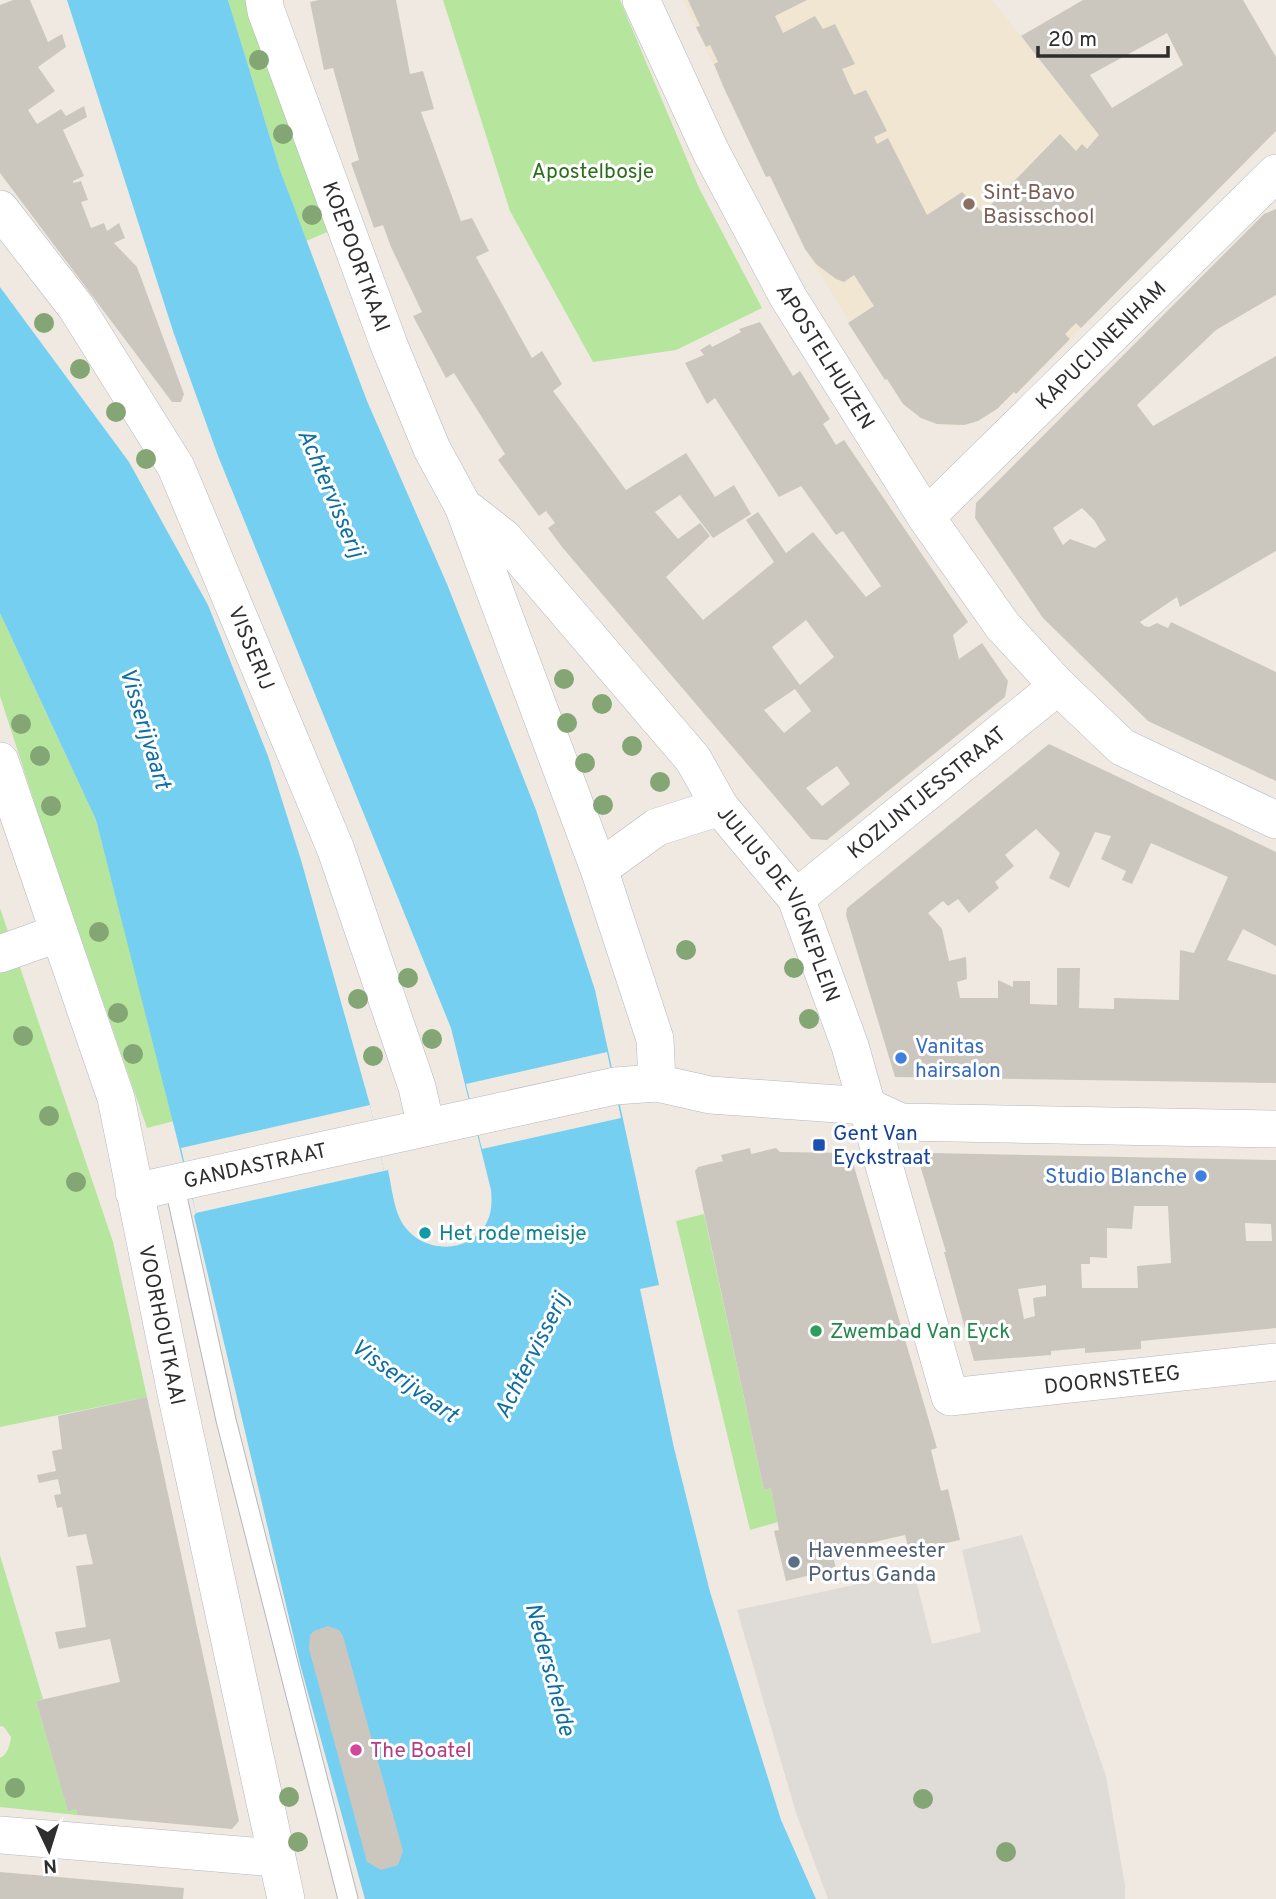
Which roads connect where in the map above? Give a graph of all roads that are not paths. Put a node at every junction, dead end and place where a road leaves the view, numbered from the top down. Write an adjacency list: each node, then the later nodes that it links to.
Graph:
1 (264, 0): 5 (street, KOEPOORTKAAI)
2 (641, 0): 6 (street, APOSTELHUIZEN)
3 (1276, 173): 6 (street, KAPUCIJNENHAM)
4 (0, 209): 17 (street, VISSERIJ)
5 (463, 506): 9 (street, KOEPOORTKAAI); 11 (street, KOEPOORTKAAI)
6 (926, 517): 7 (street, APOSTELHUIZEN)
7 (1058, 686): 10 (street, APOSTELHUIZEN); 12 (street, KOZIJNTJESSTRAAT)
8 (0, 761): 13 (street, VOORHOUTKAAI)
9 (720, 807): 11 (street, JULIUS DE VIGNEPLEIN); 12 (street, JULIUS DE VIGNEPLEIN)
10 (1276, 820)
11 (599, 869): 15 (street)
12 (796, 898): 16 (street, JULIUS DE VIGNEPLEIN)
13 (59, 933): 14 (street); 20 (street, VOORHOUTKAAI)
14 (0, 954)
15 (657, 1083): 16 (street); 17 (street)
16 (866, 1106): 18 (street); 22 (street, JULIUS DE VIGNEPLEIN)
17 (426, 1127): 19 (street, GANDASTRAAT)
18 (1276, 1129)
19 (181, 1181): 20 (street, GANDASTRAAT); 26 (lane)
20 (134, 1192): 24 (street, VOORHOUTKAAI)
21 (1276, 1362): 22 (street, DOORNSTEEG)
22 (950, 1397)
23 (0, 1835): 24 (street)
24 (276, 1858): 25 (street, VOORHOUTKAAI)
25 (286, 1899)
26 (348, 1899)

